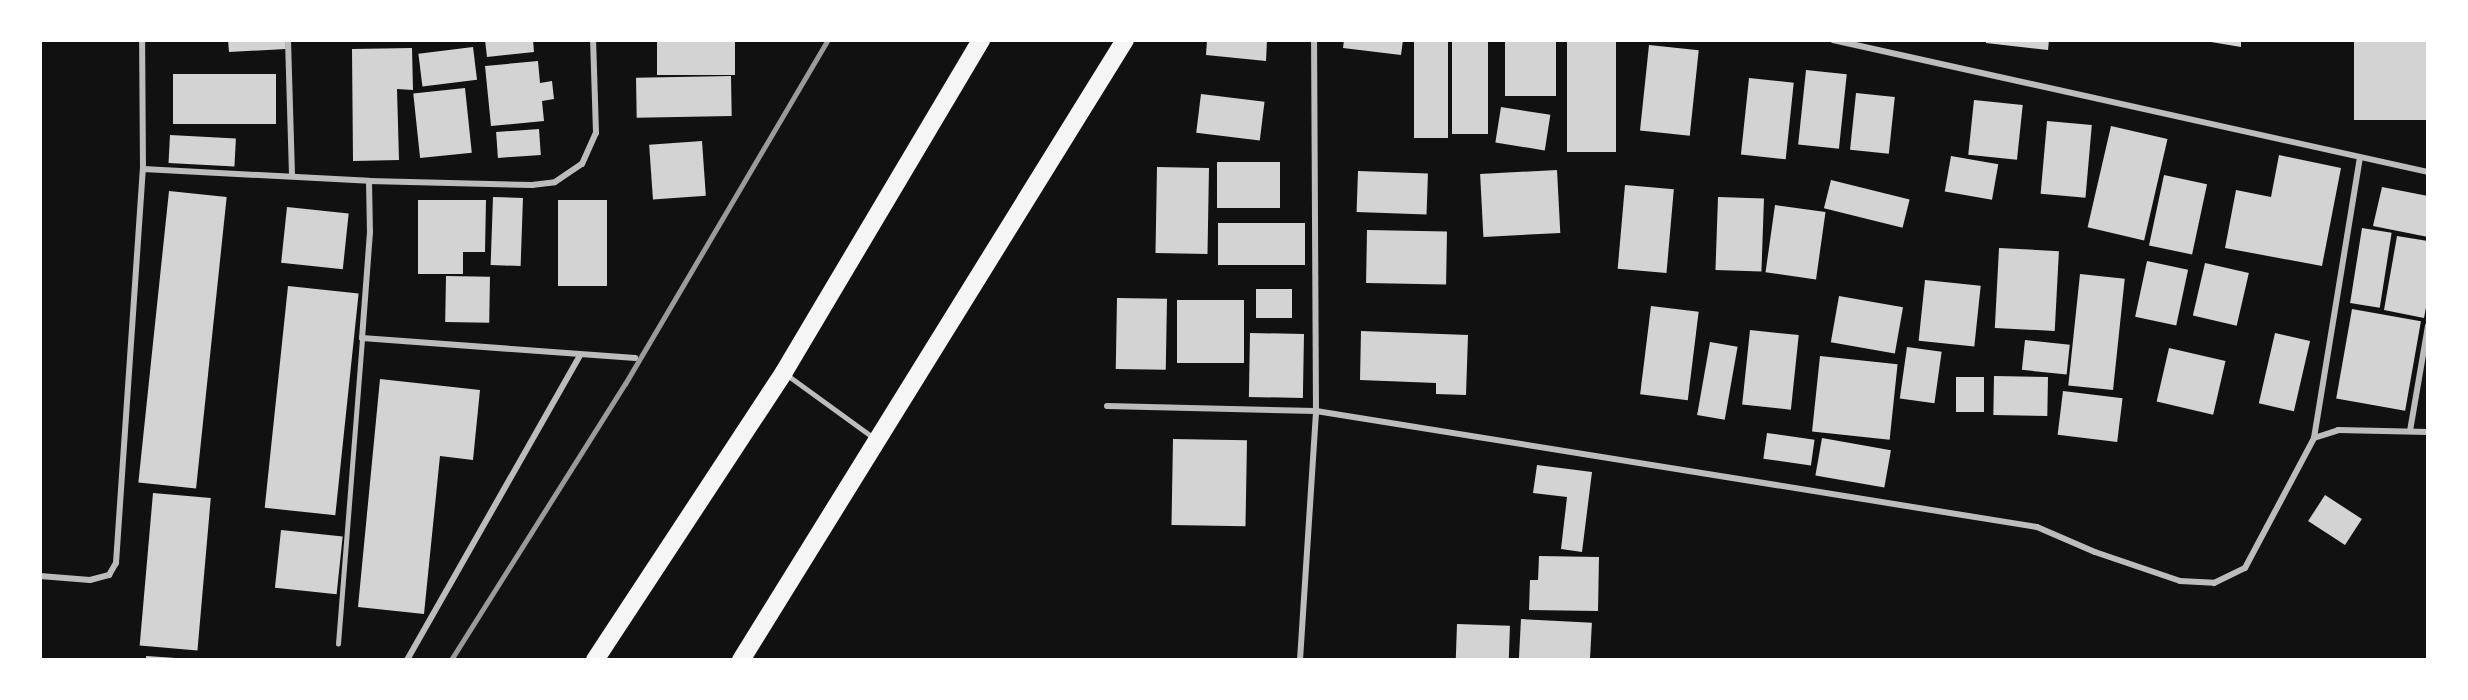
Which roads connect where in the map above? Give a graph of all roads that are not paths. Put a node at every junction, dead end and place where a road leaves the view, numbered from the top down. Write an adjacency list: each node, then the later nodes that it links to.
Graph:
1 (142, 40): 9 (street)
2 (288, 40): 11 (street)
3 (593, 40): 12 (street)
4 (981, 40): 17 (highway)
5 (1125, 40): 23 (highway)
6 (1314, 40): 19 (street)
7 (1833, 40): 8 (street)
8 (2360, 158): 10 (street); 22 (street)
9 (143, 169): 11 (street); 24 (street)
10 (2427, 171)
11 (292, 176): 12 (street)
12 (369, 181): 14 (street)
13 (2427, 326): 20 (street)
14 (362, 338): 15 (street); 25 (lane)
15 (580, 355): 16 (street); 26 (street)
16 (635, 358)
17 (784, 372): 23 (lane); 27 (highway)
18 (1107, 406): 19 (street)
19 (1316, 411): 22 (street); 29 (street)
20 (2410, 430): 21 (street); 22 (street)
21 (2427, 432)
22 (2314, 438)
23 (876, 439): 28 (highway)
24 (40, 576)
25 (338, 644)
26 (407, 660)
27 (595, 660)
28 (741, 660)
29 (1300, 660)

